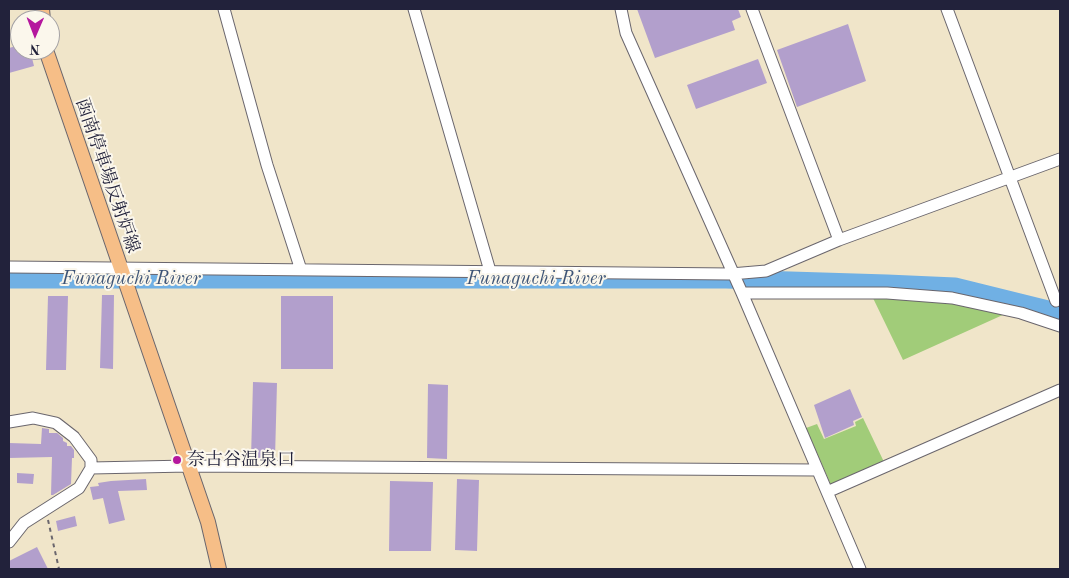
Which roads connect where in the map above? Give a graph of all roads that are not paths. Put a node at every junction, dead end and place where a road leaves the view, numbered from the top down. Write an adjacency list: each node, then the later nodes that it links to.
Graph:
1 (224, 9): 11 (street)
2 (414, 9): 12 (street)
3 (621, 9): 13 (street)
4 (752, 9): 9 (street)
5 (947, 9): 8 (street)
6 (49, 60): 14 (main road, 函南停車場反射炉線)
7 (1060, 159): 8 (street)
8 (1010, 178): 9 (street); 16 (street)
9 (839, 240): 13 (street)
10 (9, 267): 14 (street)
11 (302, 270): 12 (street); 14 (street)
12 (490, 271): 13 (street)
13 (731, 274): 15 (street)
14 (122, 275): 20 (main road, 函南停車場反射炉線)
15 (742, 294): 17 (street); 22 (street)
16 (1056, 301)
17 (1060, 326)
18 (1060, 390): 23 (street)
19 (9, 422): 21 (street)
20 (188, 466): 21 (street); 22 (street); 25 (main road, 函南停車場反射炉線)
21 (91, 468): 24 (street)
22 (816, 470): 23 (street)
23 (827, 492): 26 (street)
24 (9, 542)
25 (219, 569)
26 (860, 569)

